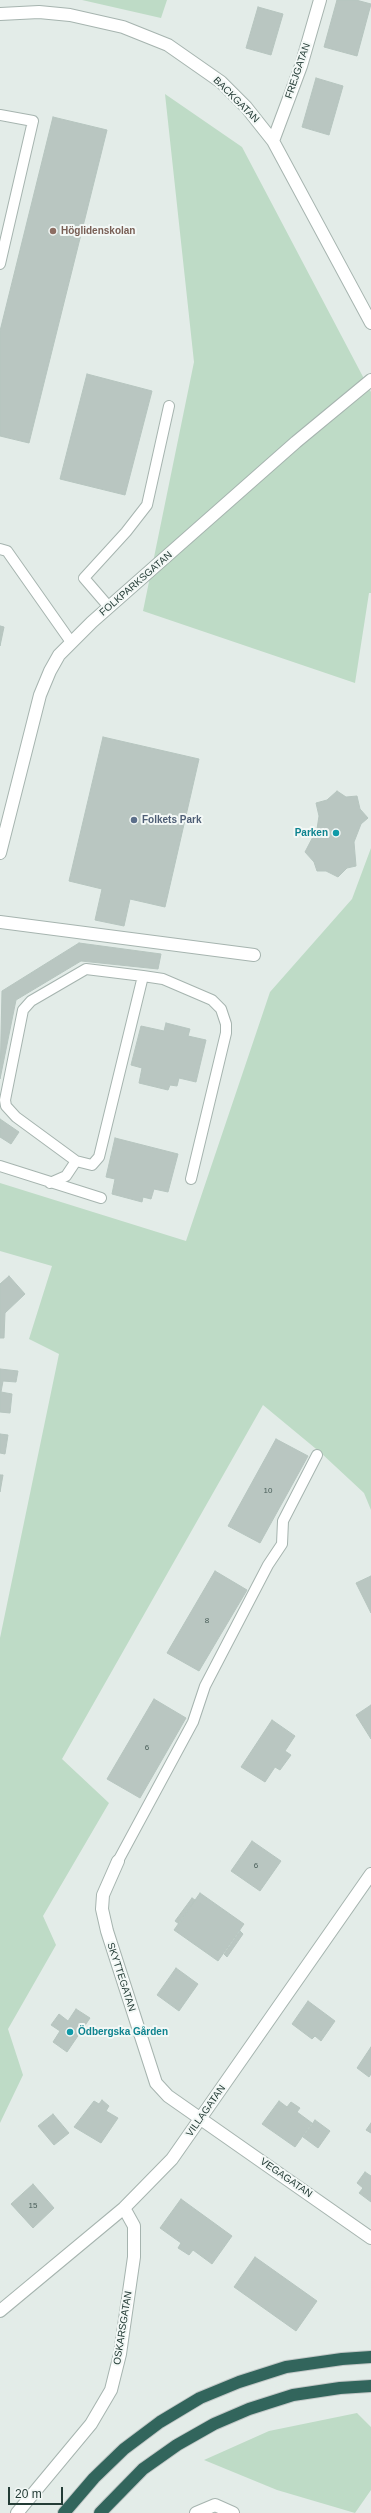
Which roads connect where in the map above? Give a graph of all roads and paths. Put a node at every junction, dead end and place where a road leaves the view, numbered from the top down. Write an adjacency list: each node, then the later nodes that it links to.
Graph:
1 (320, 0): 4 (street, FREJGATAN)
2 (0, 14): 4 (street, BACKGATAN)
3 (0, 115): 5 (lane)
4 (273, 141): 6 (street, BACKGATAN)
5 (0, 264)
6 (371, 323)
7 (371, 380): 10 (street, FOLKPARKSGATAN)
8 (169, 406): 10 (lane)
9 (0, 549): 11 (lane)
10 (108, 607): 11 (street, FOLKPARKSGATAN)
11 (71, 642): 12 (street, FOLKPARKSGATAN)
12 (0, 853)
13 (0, 922): 14 (street)
14 (254, 955)
15 (144, 976): 16 (lane); 16 (lane); 18 (lane)
16 (76, 1161): 19 (lane)
17 (0, 1166): 19 (lane)
18 (191, 1179)
19 (50, 1183): 20 (lane)
20 (101, 1198)
21 (317, 1455): 22 (lane)
22 (118, 1861): 24 (street, SKYTTEGATAN)
23 (371, 1874): 24 (street, VILLAGATAN)
24 (202, 2118): 25 (street, VILLAGATAN); 26 (street, VEGAGATAN)
25 (124, 2208): 27 (street, VILLAGATAN); 30 (street, OSKARSGATAN)
26 (371, 2238)
27 (0, 2311)
28 (371, 2358): 31 (highway)
29 (371, 2386): 32 (highway)
30 (17, 2513)
31 (64, 2513)
32 (100, 2513)
33 (196, 2513): 34 (street)
34 (233, 2513)

